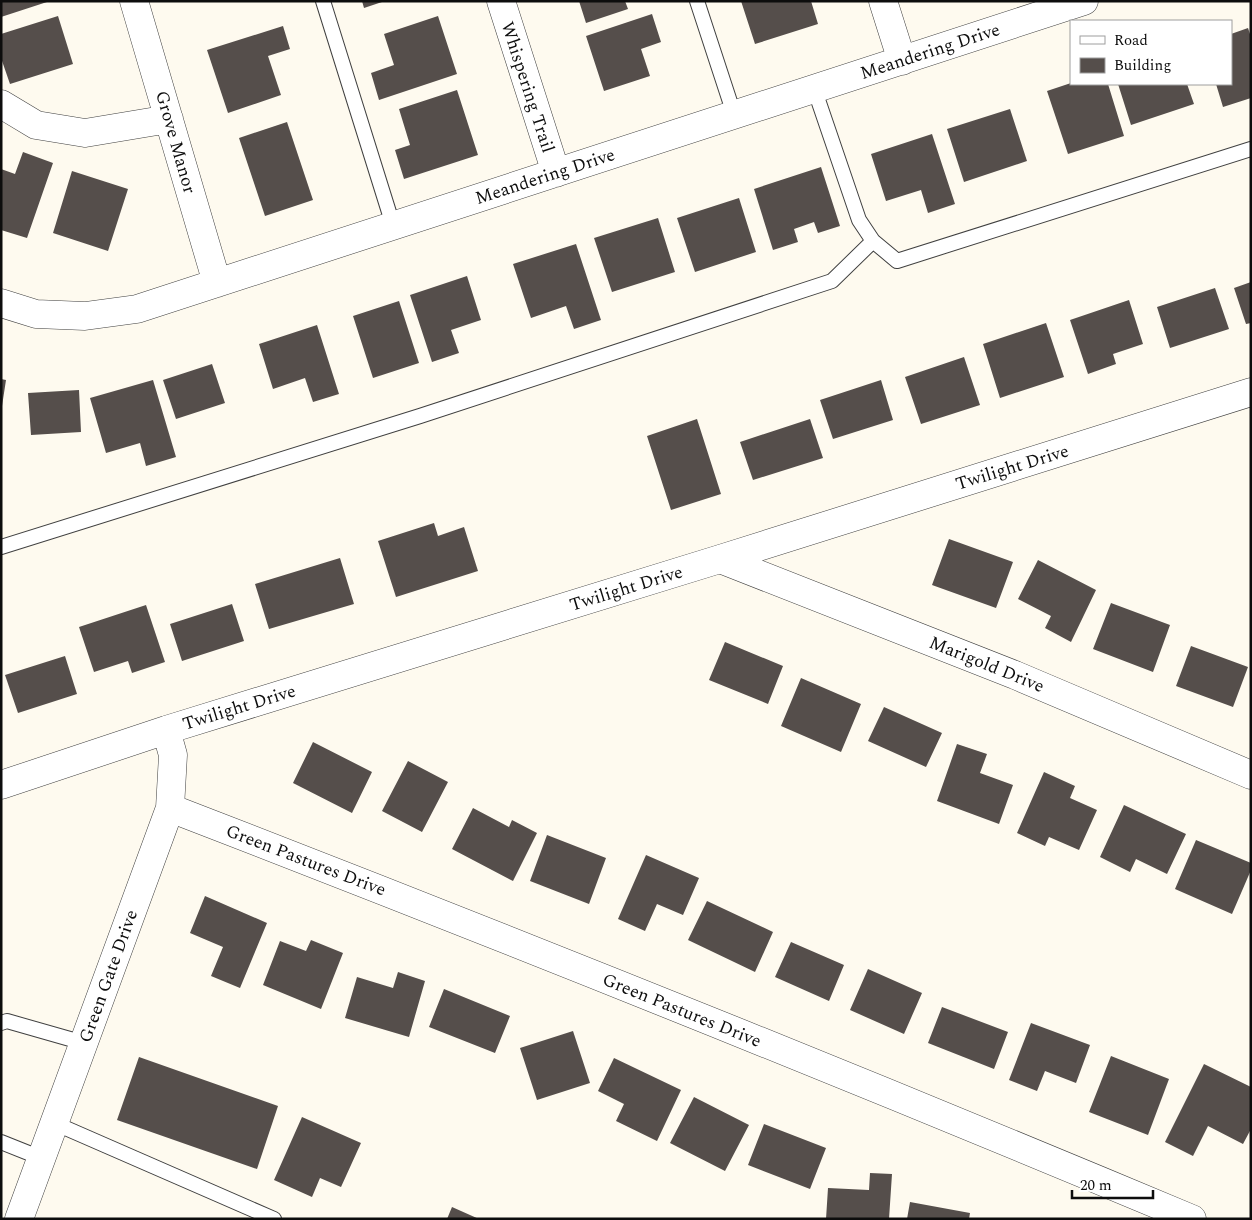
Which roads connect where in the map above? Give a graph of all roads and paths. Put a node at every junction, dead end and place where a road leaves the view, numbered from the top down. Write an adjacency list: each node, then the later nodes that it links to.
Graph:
1 (134, 1): 11 (street, Grove Manor)
2 (323, 1): 14 (lane)
3 (501, 1): 13 (street, Whispering Trail)
4 (696, 1): 10 (lane)
5 (883, 1): 7 (street)
6 (1079, 2): 7 (street, Meandering Drive)
7 (902, 61): 8 (street, Meandering Drive)
8 (814, 88): 10 (street, Meandering Drive); 15 (lane)
9 (1, 104): 11 (street)
10 (734, 114): 13 (street, Meandering Drive)
11 (169, 119): 16 (street, Grove Manor)
12 (1251, 149): 15 (lane)
13 (556, 173): 14 (street, Meandering Drive)
14 (393, 225): 16 (street, Meandering Drive)
15 (873, 241): 19 (lane)
16 (217, 283): 17 (street, Meandering Drive)
17 (1, 304)
18 (1251, 392): 20 (street, Twilight Drive)
19 (1, 547)
20 (720, 559): 21 (street, Twilight Drive); 22 (street, Marigold Drive)
21 (166, 730): 23 (street, Twilight Drive); 24 (street, Green Gate Drive)
22 (1251, 775)
23 (1, 785)
24 (170, 808): 26 (street, Green Gate Drive); 32 (street, Green Pastures Drive)
25 (1, 1024): 26 (lane)
26 (84, 1044): 27 (street, Green Gate Drive)
27 (54, 1123): 29 (street, Green Gate Drive); 31 (lane)
28 (1, 1142): 29 (lane)
29 (41, 1158): 30 (street, Green Gate Drive)
30 (19, 1219)
31 (274, 1219)
32 (1192, 1219)

